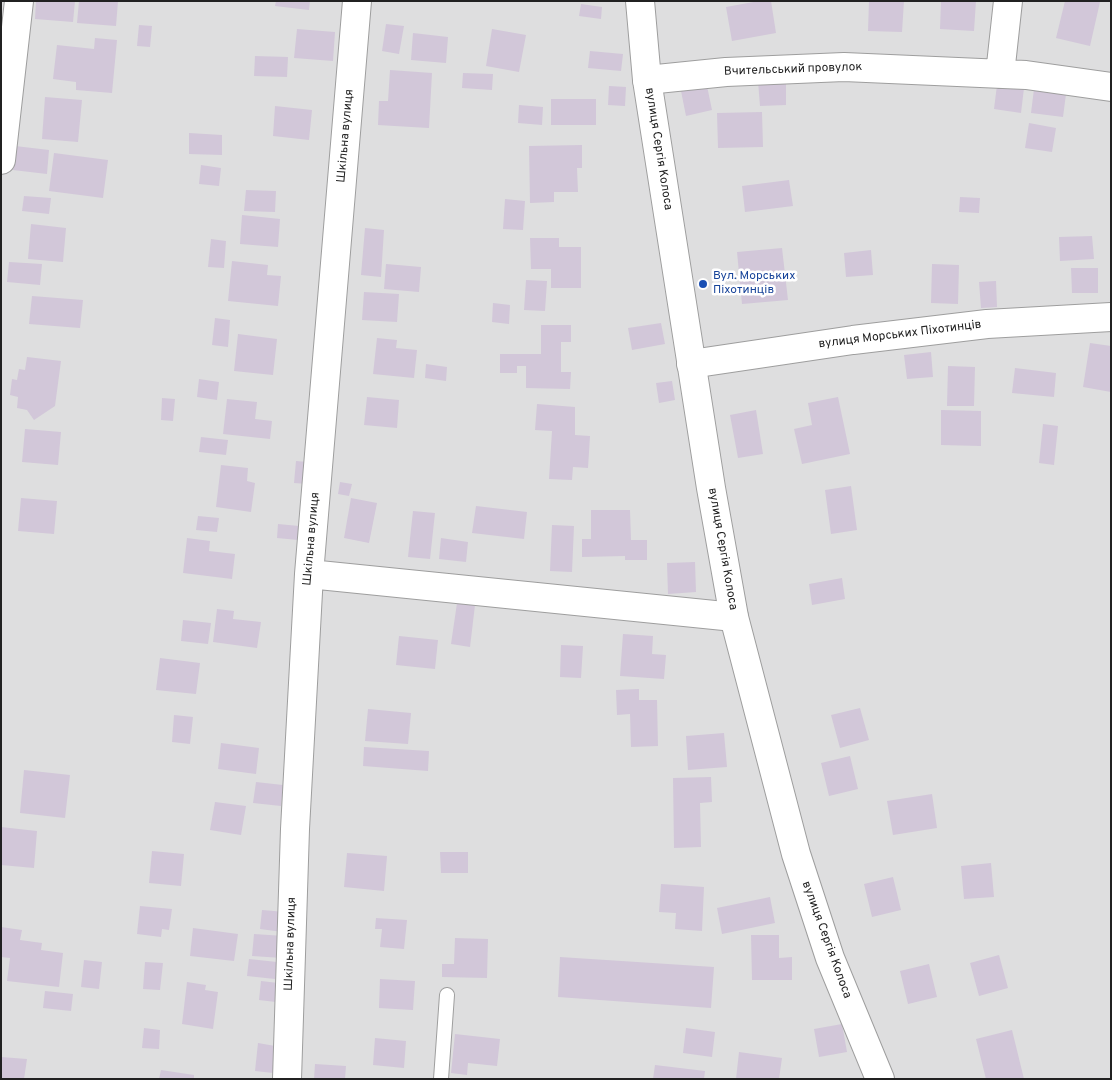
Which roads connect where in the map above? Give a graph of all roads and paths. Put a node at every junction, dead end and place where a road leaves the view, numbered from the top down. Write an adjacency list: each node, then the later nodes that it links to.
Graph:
1 (19, 1): 8 (street)
2 (357, 1): 11 (street, Шкільна вулиця)
3 (640, 1): 6 (street, вулиця Сергія Колоса)
4 (1008, 1): 5 (street)
5 (1000, 74): 6 (street, Вчительський провулок); 7 (street, Вчительський провулок)
6 (647, 80): 10 (street, вулиця Сергія Колоса)
7 (1111, 87)
8 (1, 160)
9 (1111, 317): 10 (street, вулиця Морських Піхотинців)
10 (691, 364): 12 (street, вулиця Сергія Колоса)
11 (308, 574): 12 (street); 14 (street, Шкільна вулиця)
12 (734, 617): 16 (street, вулиця Сергія Колоса)
13 (447, 995): 15 (lane)
14 (287, 1079)
15 (441, 1079)
16 (880, 1079)

